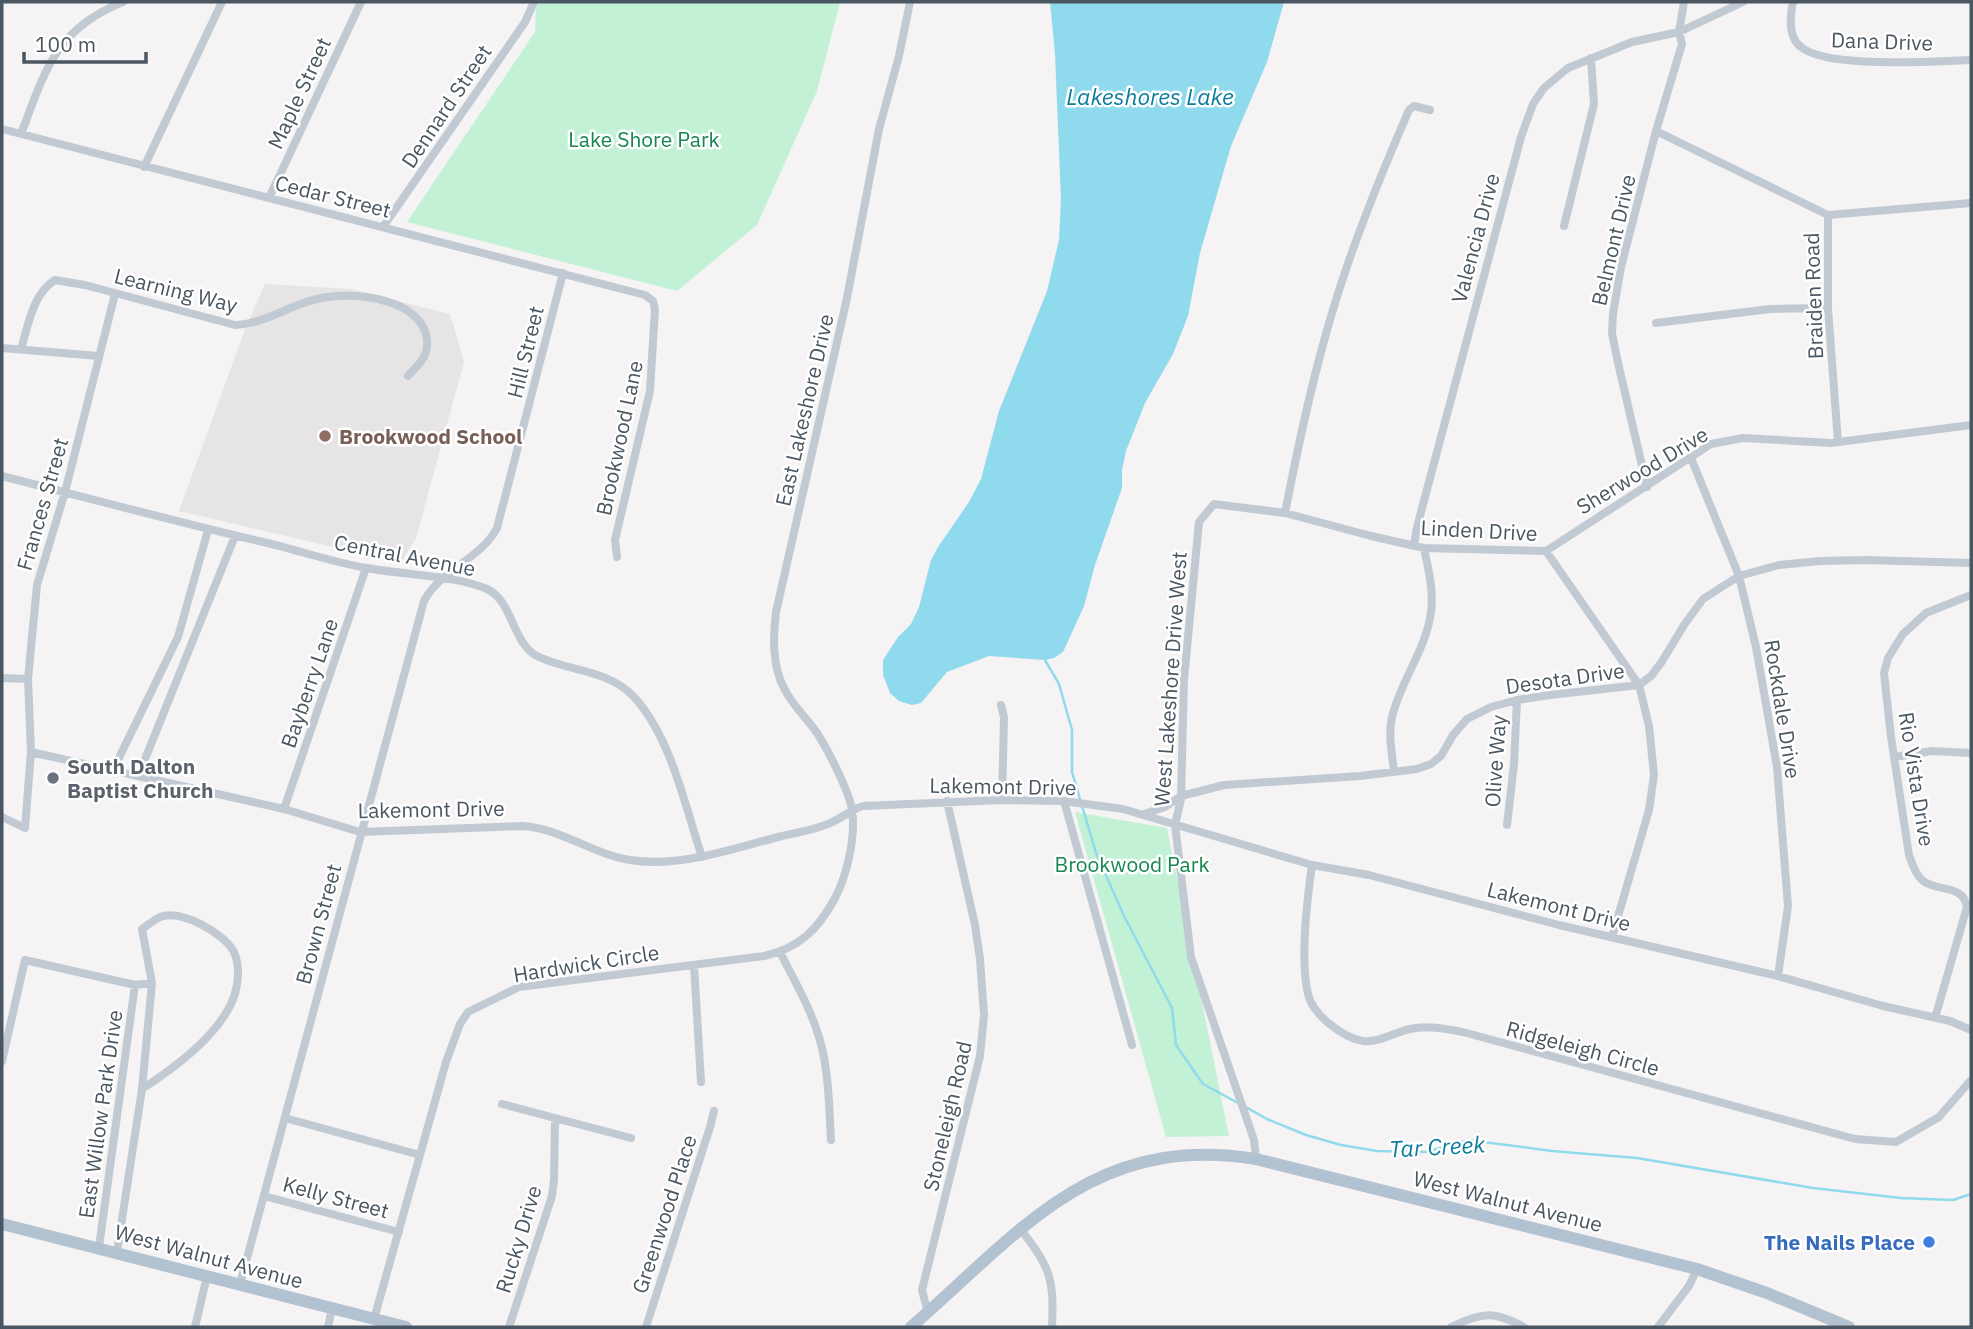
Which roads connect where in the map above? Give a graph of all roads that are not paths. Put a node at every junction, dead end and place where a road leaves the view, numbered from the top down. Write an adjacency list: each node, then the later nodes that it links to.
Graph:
1 (122, 2): 15 (street)
2 (222, 2): 16 (street)
3 (361, 2): 17 (street, Maple Street)
4 (534, 2): 21 (street, Dennard Street)
5 (910, 2): 65 (street, East Lakeshore Drive)
6 (1684, 2): 9 (street, Belmont Drive)
7 (1743, 2): 9 (street, Valencia Drive)
8 (1793, 2): 11 (street, Dana Drive)
9 (1679, 32): 10 (street, Valencia Drive); 14 (street, Belmont Drive)
10 (1591, 58): 20 (street); 40 (street, Valencia Drive)
11 (1971, 60)
12 (1430, 110): 37 (street)
13 (2, 129): 15 (street, Cedar Street)
14 (1656, 131): 19 (street, Braiden Road); 35 (street, Belmont Drive)
15 (22, 134): 16 (street, Cedar Street)
16 (144, 167): 17 (street, Cedar Street)
17 (269, 198): 21 (street, Cedar Street)
18 (1971, 203): 19 (street)
19 (1828, 215): 25 (street, Braiden Road)
20 (1564, 226)
21 (383, 228): 22 (street, Cedar Street)
22 (562, 273): 24 (street, Cedar Street); 47 (street, Hill Street)
23 (116, 294): 28 (street, Learning Way); 29 (street, Frances Street); 30 (street, Learning Way)
24 (653, 301): 43 (street, Brookwood Lane)
25 (1828, 308): 26 (street); 32 (street, Braiden Road)
26 (1656, 323)
27 (2, 348): 28 (street)
28 (21, 349): 29 (street)
29 (99, 356): 36 (street, Frances Street)
30 (408, 376)
31 (1971, 425): 32 (street, Sherwood Drive)
32 (1838, 442): 33 (street, Sherwood Drive)
33 (1691, 458): 35 (street, Sherwood Drive); 46 (street, Rockdale Drive)
34 (2, 476): 36 (street, Central Avenue)
35 (1647, 487): 42 (street, Sherwood Drive)
36 (65, 492): 38 (street, Central Avenue); 50 (street, Frances Street)
37 (1285, 513): 40 (street, Linden Drive); 60 (street, West Lakeshore Drive West)
38 (208, 530): 39 (street, Central Avenue); 57 (street)
39 (235, 536): 45 (street, Central Avenue); 59 (street)
40 (1414, 545): 41 (street, Linden Drive)
41 (1424, 548): 42 (street, Linden Drive); 58 (street)
42 (1546, 551): 51 (street, Linden Drive)
43 (617, 557)
44 (1971, 563): 46 (street, Desota Drive)
45 (366, 568): 47 (street, Central Avenue); 64 (street, Bayberry Lane)
46 (1739, 576): 51 (street, Desota Drive); 77 (street, Rockdale Drive)
47 (441, 578): 70 (street, Brown Street); 71 (street, Central Avenue)
48 (1971, 595): 56 (street, Rio Vista Drive)
49 (2, 678): 50 (street)
50 (28, 679): 54 (street, Frances Street)
51 (1639, 685): 52 (street, Desota Drive); 74 (street, Linden Drive)
52 (1517, 700): 58 (street, Desota Drive); 69 (street, Olive Way)
53 (1001, 705): 61 (street)
54 (31, 752): 57 (street, Lakemont Drive); 67 (street, Frances Street)
55 (1971, 753): 56 (street)
56 (1894, 757): 73 (street, Rio Vista Drive)
57 (113, 769): 59 (street, Lakemont Drive)
58 (1394, 771): 60 (street, Desota Drive)
59 (139, 774): 64 (street, Lakemont Drive)
60 (1181, 796): 66 (street, Desota Drive); 68 (street, West Lakeshore Drive West)
61 (1002, 800): 62 (street, Lakemont Drive); 63 (street, Lakemont Drive)
62 (947, 801): 65 (street, Lakemont Drive); 105 (street, Stoneleigh Road)
63 (1064, 801): 66 (street, Lakemont Drive); 82 (street)
64 (284, 809): 70 (street, Lakemont Drive)
65 (852, 810): 71 (street, Lakemont Drive); 75 (street, Hardwick Circle)
66 (1142, 814): 68 (street, Lakemont Drive)
67 (2, 817)
68 (1175, 825): 72 (street, Lakemont Drive); 94 (street, West Lakeshore Drive West)
69 (1507, 825)
70 (360, 832): 71 (street, Lakemont Drive); 89 (street, Brown Street)
71 (702, 857)
72 (1312, 865): 74 (street, Lakemont Drive); 84 (street, Ridgeleigh Circle)
73 (1967, 895): 80 (street, Rio Vista Drive)
74 (1612, 937): 77 (street, Lakemont Drive)
75 (780, 952): 76 (street, Hardwick Circle); 92 (street)
76 (694, 965): 85 (street); 93 (street, Hardwick Circle)
77 (1778, 976): 80 (street, Lakemont Drive)
78 (152, 983): 79 (street); 86 (street); 86 (street)
79 (135, 985): 83 (street); 99 (street, East Willow Park Drive)
80 (1935, 1018): 81 (street, Lakemont Drive)
81 (1971, 1030)
82 (1132, 1045)
83 (2, 1061)
84 (1971, 1080)
85 (701, 1082)
86 (142, 1089): 100 (street)
87 (502, 1104): 90 (street)
88 (714, 1111): 111 (street, Greenwood Place)
89 (285, 1118): 93 (street); 95 (street, Brown Street)
90 (555, 1119): 91 (street); 110 (street, Rucky Drive)
91 (631, 1138)
92 (831, 1140)
93 (420, 1155): 98 (street, Hardwick Circle)
94 (1256, 1159): 97 (main road, West Walnut Avenue); 101 (main road, West Walnut Avenue)
95 (264, 1196): 98 (street, Kelly Street); 103 (street, Brown Street)
96 (2, 1224): 99 (main road, West Walnut Avenue)
97 (1021, 1230): 105 (main road, West Walnut Avenue); 113 (street)
98 (399, 1232): 106 (street, Hardwick Circle)
99 (99, 1247): 100 (main road, West Walnut Avenue)
100 (117, 1252): 102 (main road, West Walnut Avenue)
101 (1698, 1269): 116 (street); 117 (main road, West Walnut Avenue)
102 (207, 1276): 103 (main road, West Walnut Avenue); 107 (street)
103 (240, 1284): 104 (main road, West Walnut Avenue)
104 (332, 1308): 106 (main road, West Walnut Avenue); 108 (street)
105 (928, 1313): 112 (main road, West Walnut Avenue)
106 (373, 1319): 109 (main road, West Walnut Avenue)
107 (195, 1327)
108 (328, 1327)
109 (406, 1327)
110 (509, 1327)
111 (646, 1327)
112 (911, 1327)
113 (1052, 1327)
114 (1451, 1327): 115 (street)
115 (1524, 1327)
116 (1658, 1327)
117 (1849, 1327)

